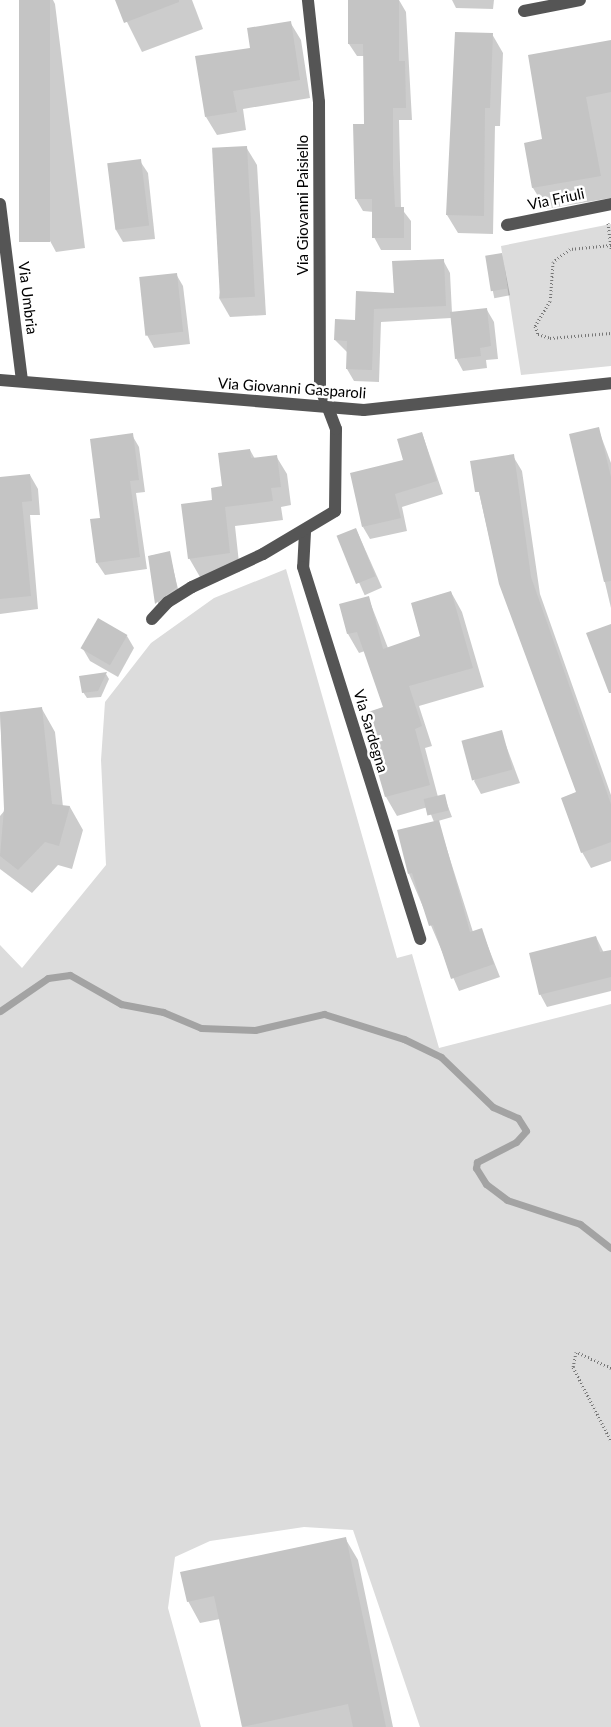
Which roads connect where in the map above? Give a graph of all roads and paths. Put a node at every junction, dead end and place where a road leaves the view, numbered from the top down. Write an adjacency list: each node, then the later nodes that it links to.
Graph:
1 (308, 0): 13 (street, Via Giovanni Paisiello)
2 (580, 0): 3 (street)
3 (524, 11)
4 (0, 204): 6 (street, Via Umbria)
5 (608, 204): 7 (street, Via Friuli); 8 (path)
6 (1, 219): 11 (street, Via Umbria)
7 (507, 225)
8 (611, 246): 9 (path)
9 (611, 333)
10 (0, 380): 11 (street, Via Giovanni Gasparoli)
11 (22, 381): 13 (street, Via Giovanni Gasparoli)
12 (611, 383): 13 (street, Via Giovanni Gasparoli)
13 (328, 409): 14 (street)
14 (305, 532): 15 (street); 16 (street, Via Sardegna)
15 (152, 620)
16 (420, 939)
17 (611, 1368): 18 (path)
18 (611, 1441)

